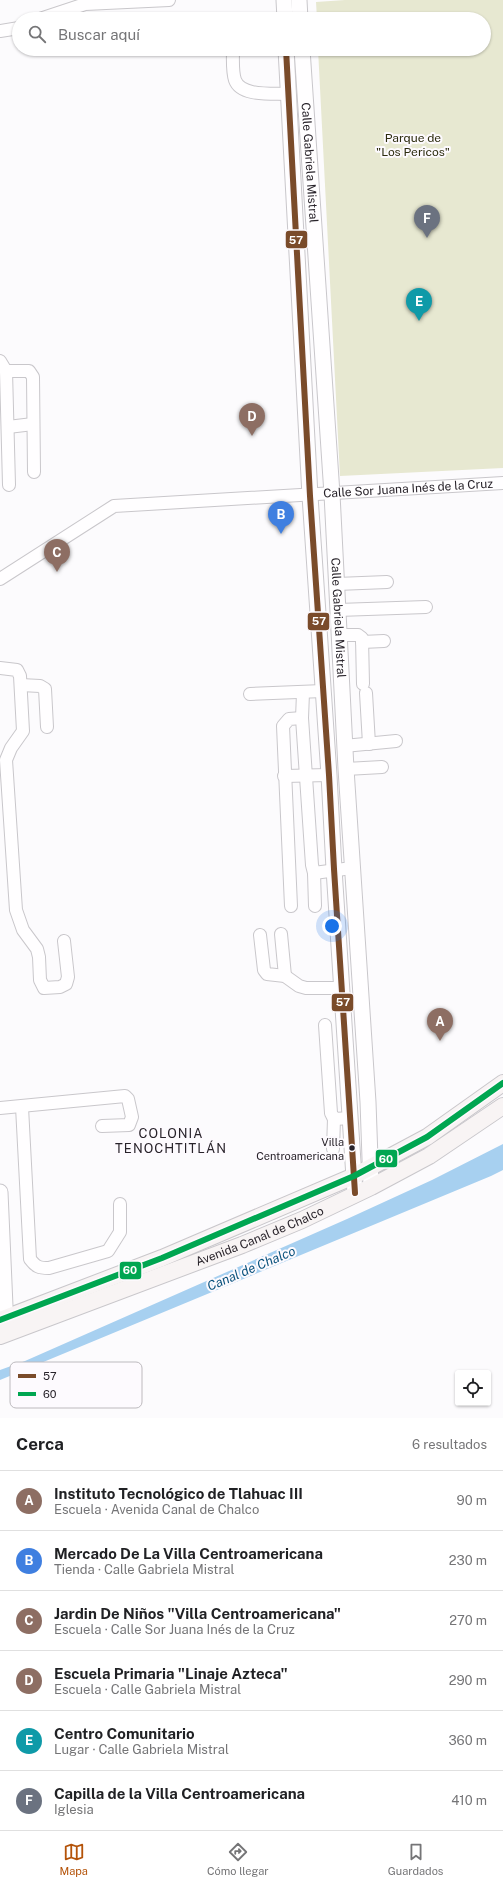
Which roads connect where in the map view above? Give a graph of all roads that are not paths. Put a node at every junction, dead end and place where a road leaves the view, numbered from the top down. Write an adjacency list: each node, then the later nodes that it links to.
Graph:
1 (169, 0): 4 (street)
2 (284, 0): 5 (street)
3 (299, 0): 6 (street)
4 (61, 12)
5 (285, 12)
6 (300, 12)
7 (12, 29): 8 (street)
8 (0, 31)
9 (233, 56): 12 (street)
10 (286, 56): 12 (street, Calle Gabriela Mistral)
11 (302, 56): 19 (street, Calle Gabriela Mistral)
12 (288, 94): 20 (street, Calle Gabriela Mistral)
13 (3, 366): 14 (street); 15 (street)
14 (33, 424): 15 (street); 16 (street)
15 (8, 427): 18 (street)
16 (34, 472)
17 (503, 483): 19 (street, Calle Sor Juana Inés de la Cruz)
18 (9, 485)
19 (332, 494): 20 (street, Calle Sor Juana Inés de la Cruz); 23 (street, Calle Gabriela Mistral)
20 (310, 496): 21 (street, Calle Sor Juana Inés de la Cruz); 31 (street, Calle Gabriela Mistral)
21 (0, 580)
22 (387, 582): 23 (street)
23 (336, 584): 25 (street, Calle Gabriela Mistral)
24 (426, 607): 25 (street)
25 (338, 610): 26 (street, Calle Gabriela Mistral)
26 (339, 635): 28 (street); 38 (street, Calle Gabriela Mistral)
27 (384, 641): 28 (street)
28 (362, 642): 37 (street)
29 (0, 668): 30 (street)
30 (21, 685): 35 (street); 52 (street)
31 (323, 691): 32 (street); 41 (street, Calle Gabriela Mistral)
32 (303, 693): 33 (street); 34 (street)
33 (250, 694)
34 (302, 718): 42 (street); 43 (street)
35 (47, 727)
36 (396, 741): 37 (street)
37 (369, 744): 38 (street)
38 (344, 746): 40 (street, Calle Gabriela Mistral)
39 (382, 767): 40 (street)
40 (346, 769): 45 (street, Calle Gabriela Mistral)
41 (329, 775): 43 (street); 47 (street, Calle Gabriela Mistral)
42 (284, 776): 43 (street); 44 (street)
43 (306, 776): 46 (street)
44 (290, 867): 46 (street); 48 (street)
45 (352, 868): 47 (street); 64 (street, Calle Gabriela Mistral)
46 (313, 869): 47 (street); 49 (street)
47 (334, 869): 54 (street, Calle Gabriela Mistral)
48 (291, 906)
49 (315, 906)
50 (281, 934): 53 (street)
51 (260, 935): 53 (street)
52 (64, 941)
53 (285, 976): 54 (street)
54 (342, 988): 60 (street, Calle Gabriela Mistral)
55 (325, 1025): 61 (street)
56 (503, 1083): 64 (main road, Avenida Canal de Chalco)
57 (503, 1106): 66 (main road, Avenida Canal de Chalco)
58 (22, 1107): 59 (street); 62 (street); 69 (street)
59 (0, 1108)
60 (352, 1118): 61 (street); 65 (street, Calle Gabriela Mistral)
61 (334, 1119): 63 (street)
62 (102, 1126)
63 (333, 1149)
64 (370, 1168): 65 (main road, Avenida Canal de Chalco); 66 (street, Calle Gabriela Mistral)
65 (354, 1176): 68 (street, Calle Gabriela Mistral); 70 (main road, Avenida Canal de Chalco)
66 (372, 1187): 68 (main road, Avenida Canal de Chalco)
67 (0, 1192): 70 (street)
68 (356, 1193): 70 (main road, Avenida Canal de Chalco)
69 (120, 1204)
70 (3, 1327)

